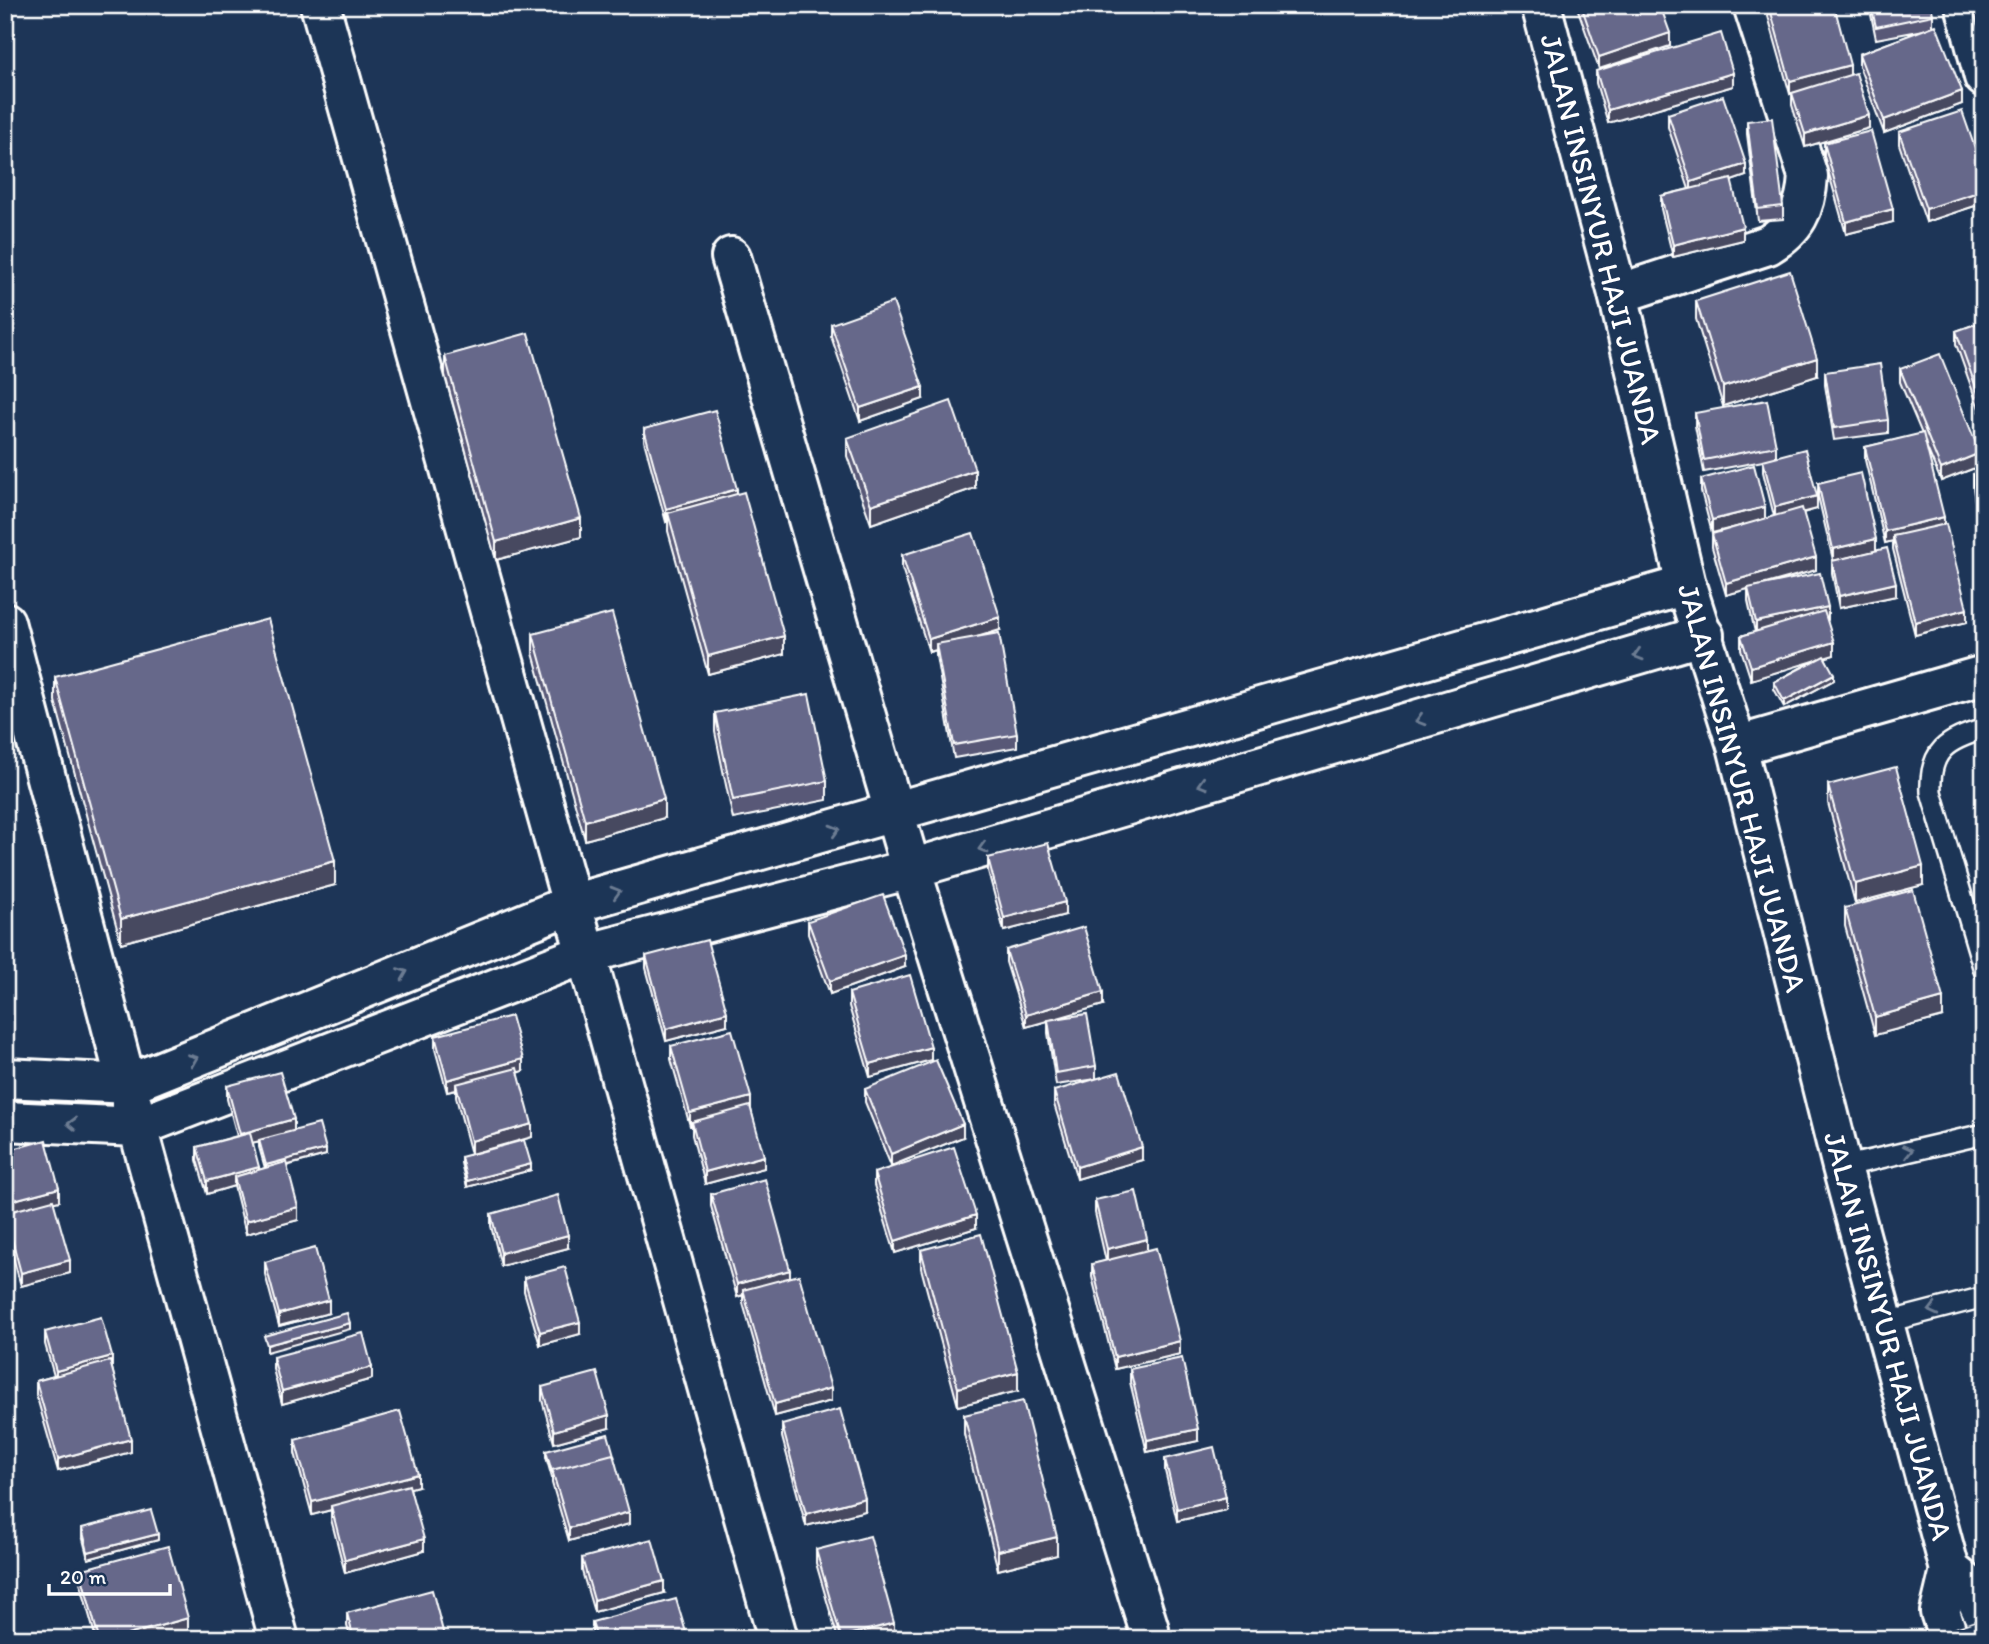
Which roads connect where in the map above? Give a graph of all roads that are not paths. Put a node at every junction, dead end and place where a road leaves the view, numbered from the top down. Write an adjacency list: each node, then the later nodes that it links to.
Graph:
1 (320, 5): 18 (street)
2 (1541, 5): 7 (street, JALAN INSINYUR HAJI JUANDA)
3 (1753, 5): 7 (street)
4 (1965, 5): 5 (street)
5 (1984, 77)
6 (731, 257): 16 (street)
7 (1618, 294): 8 (street, JALAN INSINYUR HAJI JUANDA)
8 (1686, 585): 10 (street, JALAN INSINYUR HAJI JUANDA); 12 (street)
9 (5, 622): 22 (street)
10 (1704, 635): 14 (street, JALAN INSINYUR HAJI JUANDA); 15 (street, one-way to 15)
11 (1984, 675): 14 (street)
12 (1250, 709): 15 (street); 16 (street)
13 (1984, 729): 20 (lane)
14 (1737, 746): 26 (street, JALAN INSINYUR HAJI JUANDA)
15 (1265, 766): 17 (street, one-way to 17)
16 (895, 813): 17 (street); 18 (street, one-way to 16)
17 (911, 869): 19 (street); 33 (street)
18 (572, 904): 19 (street); 22 (street, one-way to 18)
19 (585, 954): 24 (street); 32 (street)
20 (1984, 970)
21 (5, 1078): 22 (street)
22 (129, 1084): 24 (street)
23 (5, 1121): 24 (street, one-way to 23)
24 (138, 1127): 31 (street)
25 (1984, 1134): 26 (lane, one-way to 25)
26 (1842, 1167): 28 (street, JALAN INSINYUR HAJI JUANDA)
27 (1984, 1297): 28 (lane, one-way to 28)
28 (1883, 1323): 29 (street, JALAN INSINYUR HAJI JUANDA)
29 (1950, 1570): 30 (street, JALAN INSINYUR HAJI JUANDA); 34 (street, JALAN INSINYUR HAJI JUANDA)
30 (1984, 1615)
31 (279, 1639)
32 (778, 1639)
33 (1148, 1639)
34 (1949, 1639)

